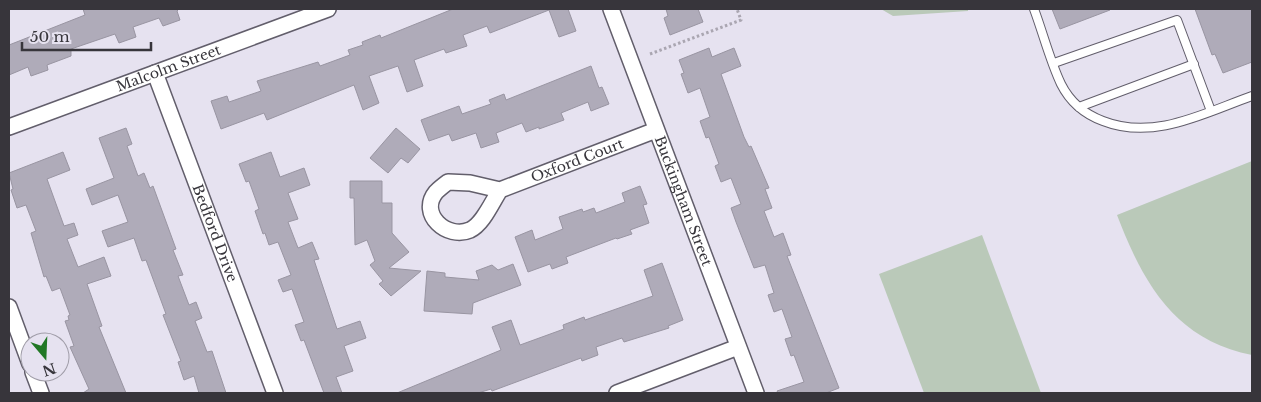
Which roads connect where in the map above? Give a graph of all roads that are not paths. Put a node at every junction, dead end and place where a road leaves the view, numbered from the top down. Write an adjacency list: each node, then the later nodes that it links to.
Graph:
1 (328, 9): 6 (street, Malcolm Street)
2 (611, 9): 11 (street, Buckingham Street)
3 (1034, 9): 4 (lane)
4 (1054, 63): 5 (lane); 8 (lane)
5 (1194, 64): 8 (lane); 9 (lane)
6 (155, 73): 10 (street, Malcolm Street); 16 (street, Bedford Drive)
7 (1252, 96): 9 (lane)
8 (1079, 107): 9 (lane)
9 (1212, 111)
10 (9, 127)
11 (656, 130): 12 (street, Oxford Court); 15 (street, Buckingham Street)
12 (500, 190)
13 (9, 307): 14 (street)
14 (20, 337)
15 (738, 347): 17 (street); 18 (street, Buckingham Street)
16 (275, 393)
17 (617, 393)
18 (756, 393)

